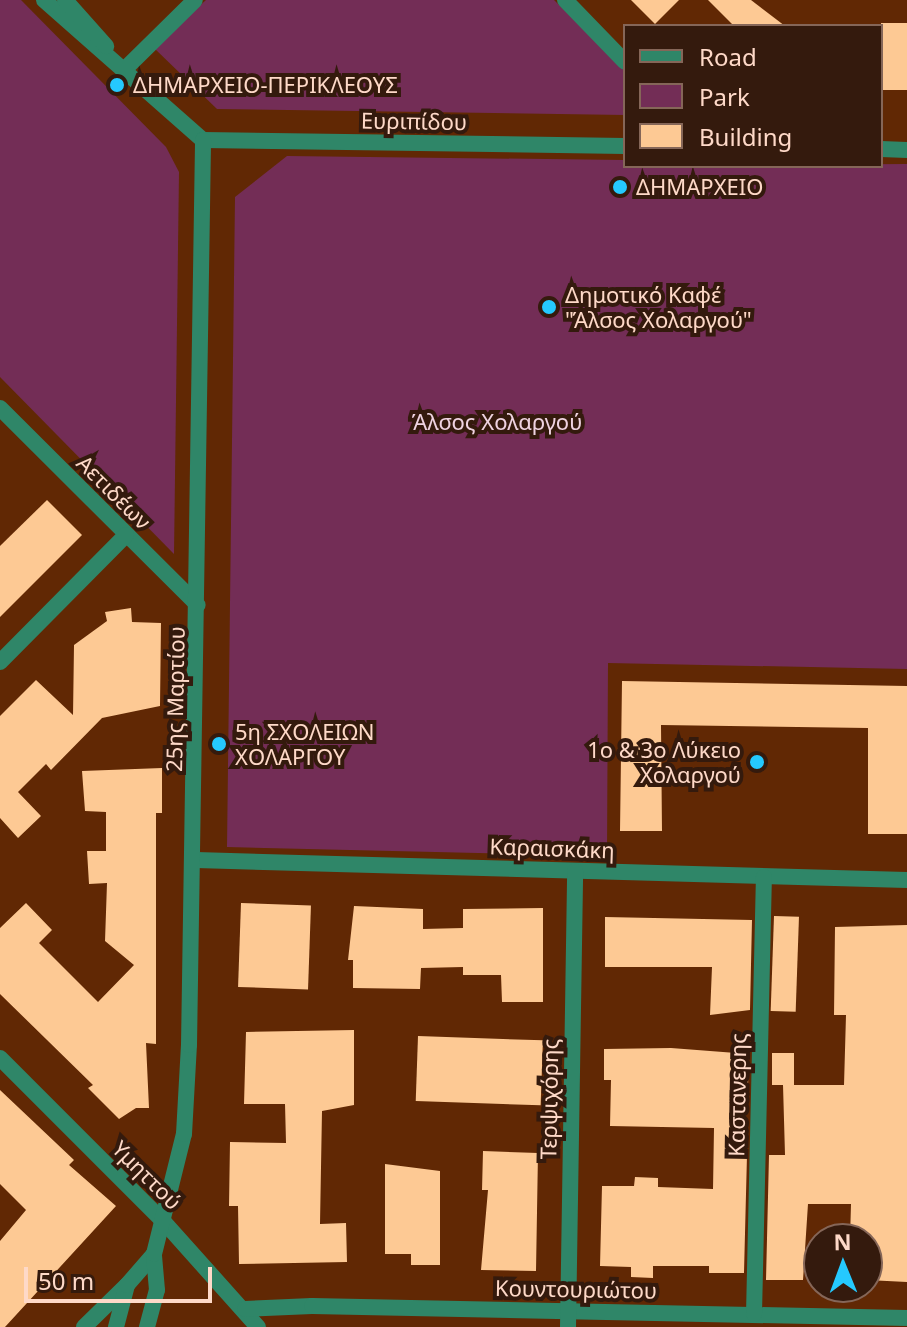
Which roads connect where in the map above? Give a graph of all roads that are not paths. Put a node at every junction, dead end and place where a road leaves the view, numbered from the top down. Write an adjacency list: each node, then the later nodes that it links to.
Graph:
1 (44, 0): 6 (street)
2 (65, 0): 6 (street)
3 (195, 0): 6 (street)
4 (565, 0): 5 (street)
5 (623, 60)
6 (125, 69): 7 (street)
7 (203, 140): 8 (street, Ευριπίδου); 13 (street, 25ης Μαρτίου)
8 (623, 146)
9 (883, 149): 10 (street)
10 (907, 150)
11 (0, 408): 12 (street, Αετιδέων)
12 (126, 535): 13 (street, Αετιδέων); 14 (street)
13 (198, 605): 15 (street, 25ης Μαρτίου)
14 (0, 662)
15 (196, 860): 16 (street, Καραισκάκη); 20 (street, 25ης Μαρτίου)
16 (575, 871): 17 (street, Καραισκάκη); 26 (street, Τερψιχόρης)
17 (764, 877): 18 (street, Καραισκάκη); 24 (street, Καστανερης)
18 (907, 880)
19 (2, 1065): 20 (street, Υμηττού)
20 (164, 1222): 21 (street, 25ης Μαρτίου); 23 (street, Υμηττού)
21 (154, 1254): 22 (street, 25ης Μαρτίου); 29 (street, 25ης Μαρτίου)
22 (127, 1285): 27 (street); 28 (street, 25ης Μαρτίου)
23 (245, 1309): 26 (street, Κουντουριώτου); 30 (street, Υμηττού)
24 (754, 1314): 25 (street, Κουντουριώτου); 26 (street, Κουντουριώτου)
25 (907, 1318)
26 (568, 1319)
27 (84, 1327)
28 (116, 1327)
29 (147, 1327)
30 (258, 1327)

